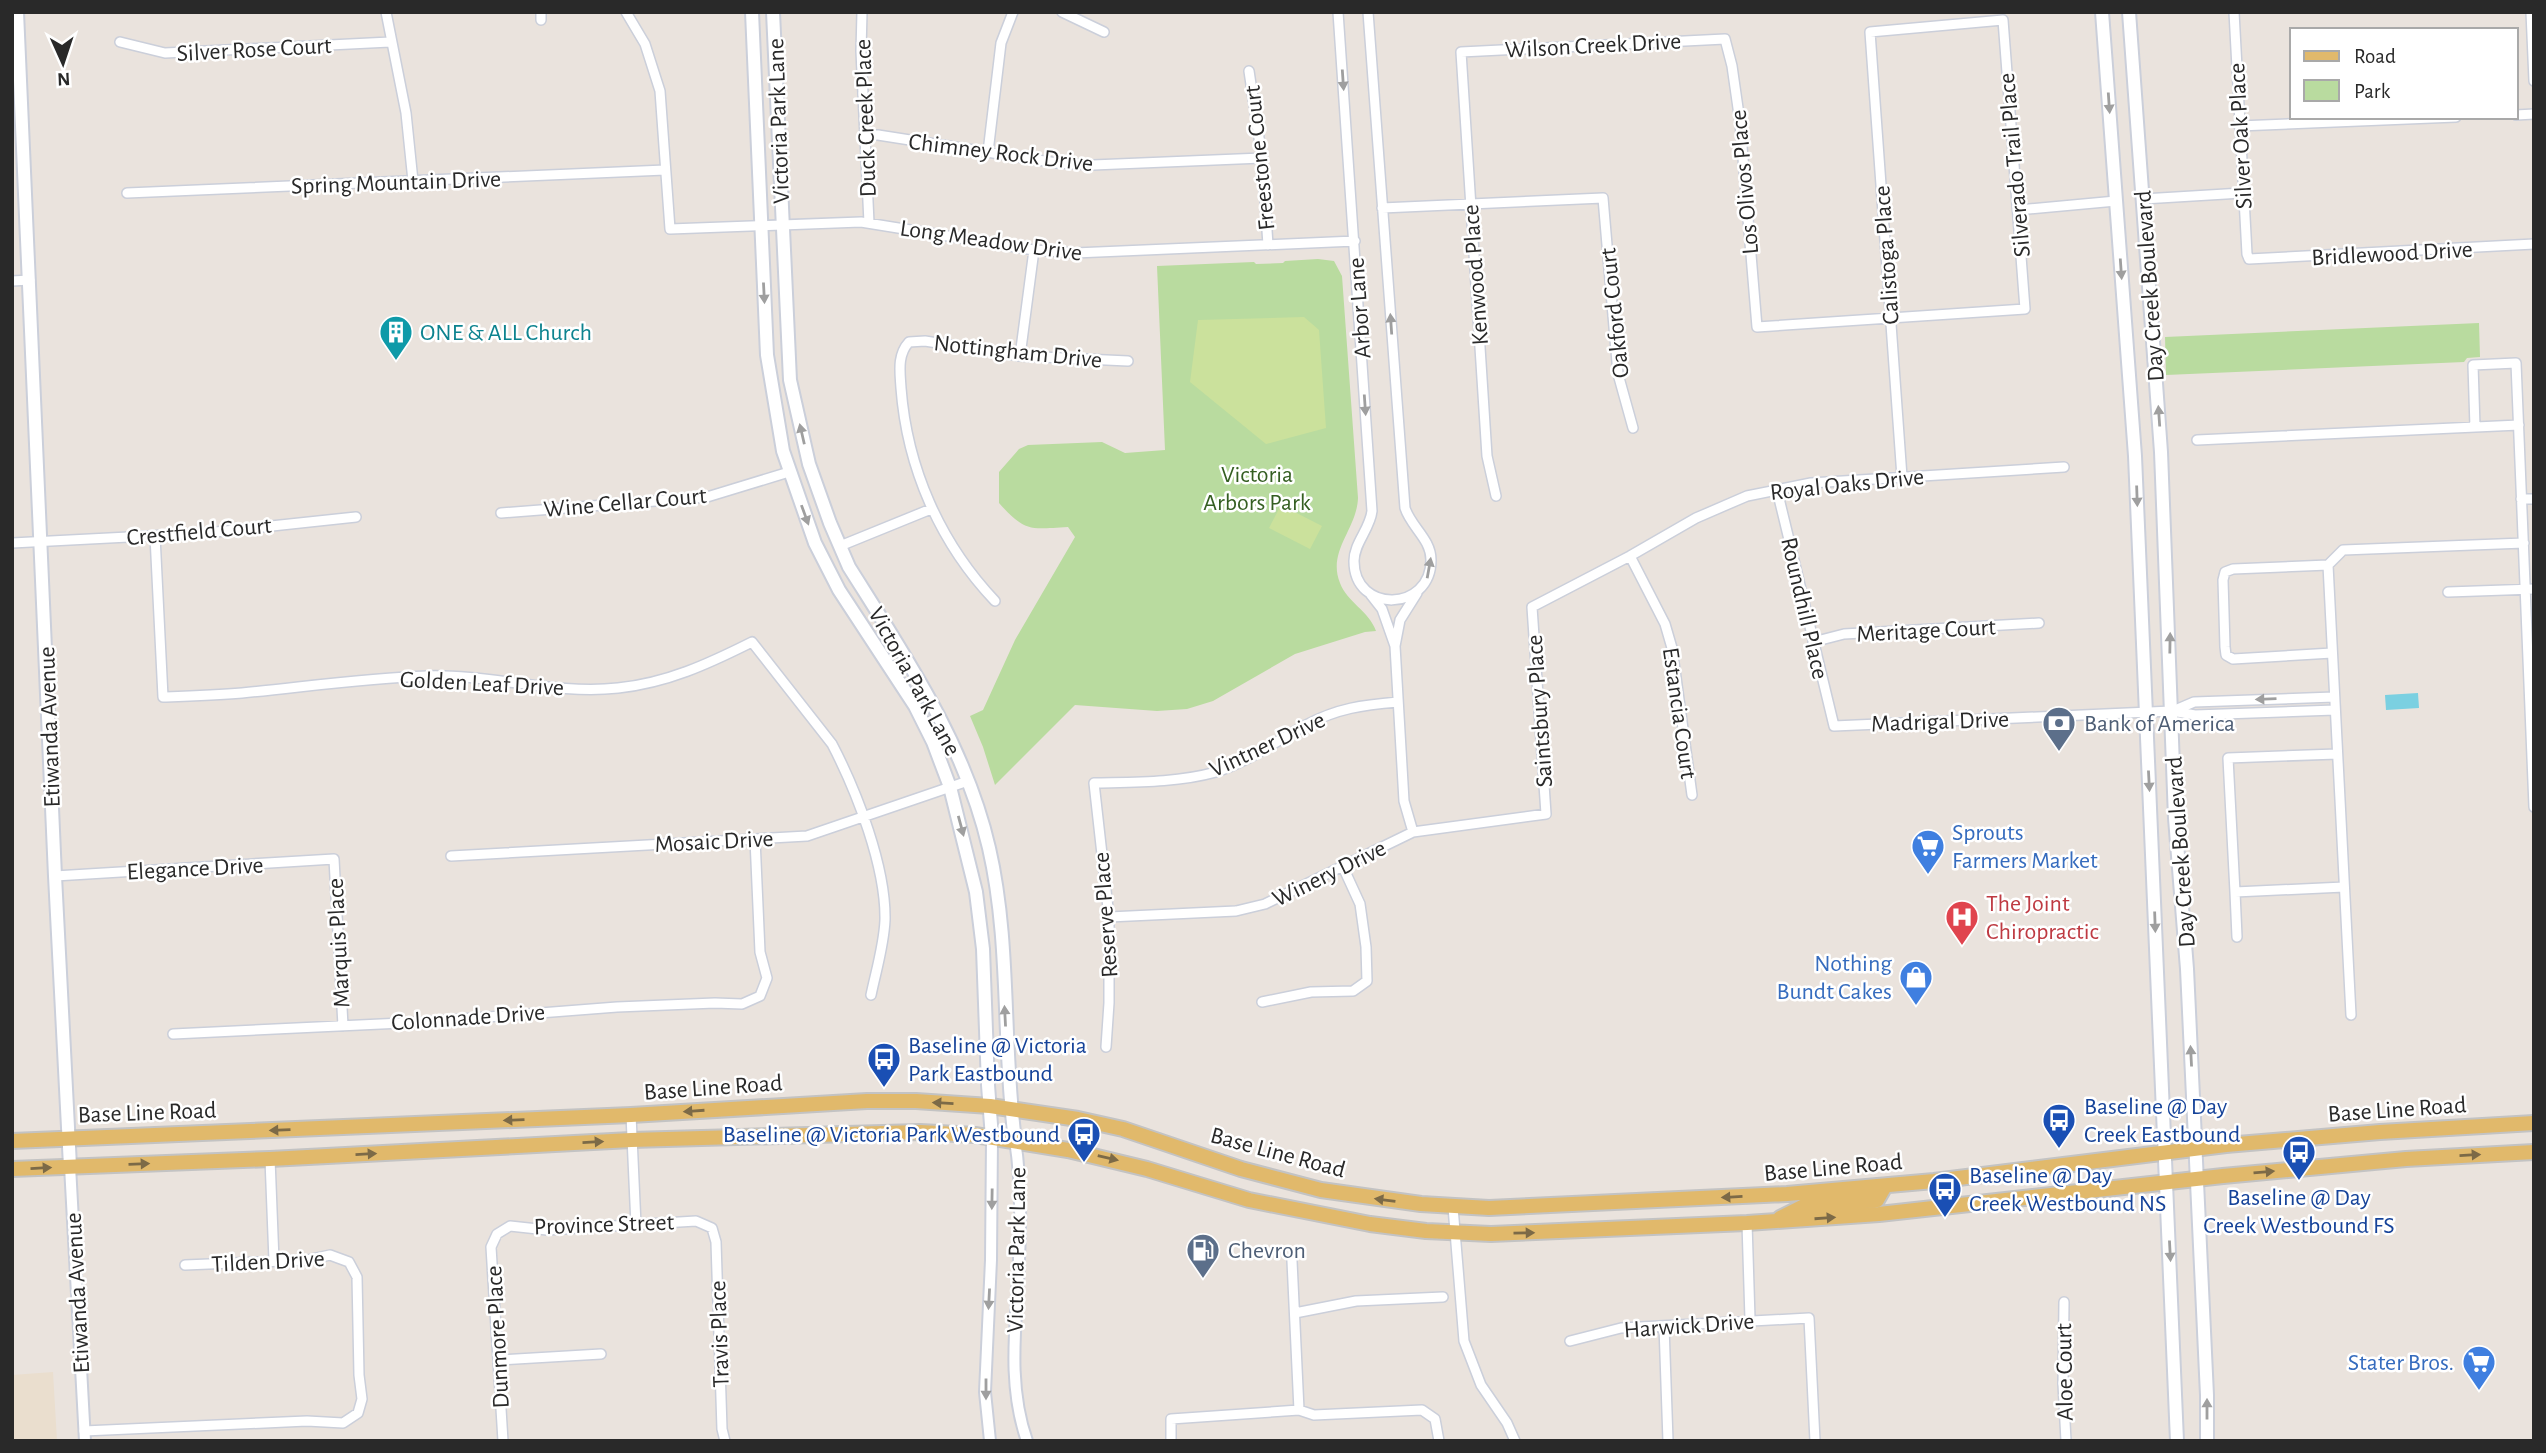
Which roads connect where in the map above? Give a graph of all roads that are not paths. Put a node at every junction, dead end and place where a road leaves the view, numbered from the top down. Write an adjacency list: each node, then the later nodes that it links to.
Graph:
1 (17, 12): 45 (main road, Etiwanda Avenue)
2 (386, 12): 19 (street)
3 (626, 12): 28 (street)
4 (752, 12): 39 (main road, Victoria Park Lane)
5 (773, 12): 38 (main road, Victoria Park Lane)
6 (862, 12): 25 (street, Duck Creek Place)
7 (1013, 12): 26 (street)
8 (1062, 12): 15 (street)
9 (1338, 12): 40 (street, Arbor Lane, one-way to 40)
10 (1368, 12): 35 (street, Arbor Lane)
11 (2102, 12): 33 (main road, Day Creek Boulevard, one-way to 33)
12 (2129, 12): 32 (main road, Day Creek Boulevard)
13 (2234, 12): 24 (street, Silver Oak Place)
14 (2531, 12): 22 (street)
15 (1104, 32)
16 (1870, 32): 36 (street, Silverado Trail Place); 47 (street, Calistoga Place)
17 (1726, 39): 20 (street, Wilson Creek Drive); 47 (street, Los Olivos Place)
18 (120, 42): 19 (street, Silver Rose Court)
19 (390, 42): 29 (street)
20 (1461, 52): 34 (street, Kenwood Place)
21 (1249, 71): 27 (street, Freestone Court)
22 (2534, 81)
23 (2408, 119): 24 (street)
24 (2239, 126): 31 (street, Silver Oak Place)
25 (865, 135): 26 (street, Chimney Rock Drive); 37 (street, Duck Creek Place)
26 (988, 152): 27 (street, Chimney Rock Drive)
27 (1262, 158): 42 (street, Freestone Court)
28 (666, 170): 29 (street, Spring Mountain Drive); 39 (street, Long Meadow Drive)
29 (413, 181): 30 (street, Spring Mountain Drive)
30 (127, 193)
31 (2242, 193): 32 (street); 44 (street, Silver Oak Place)
32 (2143, 199): 84 (main road, Day Creek Boulevard, one-way to 32)
33 (2116, 201): 36 (street); 85 (main road, Day Creek Boulevard, one-way to 85)
34 (1470, 204): 35 (street); 52 (street, Oakford Court); 58 (street, Kenwood Place)
35 (1382, 208): 72 (street, Arbor Lane, one-way to 35)
36 (2018, 210): 47 (street, Silverado Trail Place)
37 (869, 223): 38 (street, Long Meadow Drive); 43 (street, Long Meadow Drive)
38 (782, 224): 39 (street, Long Meadow Drive); 68 (main road, Victoria Park Lane, one-way to 38)
39 (761, 225): 55 (main road, Victoria Park Lane, one-way to 55)
40 (1355, 241): 42 (street, Long Meadow Drive); 74 (street, Arbor Lane, one-way to 74)
41 (2534, 244): 44 (street, Bridlewood Drive)
42 (1268, 245): 43 (street, Long Meadow Drive)
43 (1034, 250): 48 (street)
44 (2249, 258)
45 (30, 280): 46 (street); 65 (main road, Etiwanda Avenue)
46 (12, 281)
47 (1891, 318): 56 (street, Calistoga Place)
48 (1020, 356): 49 (street, Nottingham Drive); 61 (street, Nottingham Drive)
49 (1128, 361)
50 (2519, 425): 51 (street); 51 (street); 59 (street)
51 (2475, 427): 53 (street)
52 (1633, 428)
53 (2197, 440)
54 (2064, 467): 56 (street, Royal Oaks Drive)
55 (789, 472): 62 (street, Wine Cellar Court); 90 (main road, Victoria Park Lane, one-way to 90)
56 (1902, 477): 57 (street, Royal Oaks Drive)
57 (1777, 490): 69 (street, Royal Oaks Drive); 78 (street, Roundhill Place)
58 (1496, 496)
59 (2521, 499): 60 (street); 67 (street)
60 (2534, 499)
61 (931, 509): 68 (street); 75 (street)
62 (501, 513)
63 (356, 517): 64 (street, Crestfield Court)
64 (155, 536): 65 (street, Crestfield Court); 94 (street, Golden Leaf Drive)
65 (41, 542): 66 (street, Crestfield Court); 100 (main road, Etiwanda Avenue)
66 (12, 543)
67 (2524, 543): 70 (street); 71 (street)
68 (839, 546): 88 (main road, Victoria Park Lane)
69 (1630, 556): 76 (street, Royal Oaks Drive); 91 (street, Estancia Court)
70 (2328, 565): 80 (street); 80 (street)
71 (2530, 590): 73 (street); 92 (street)
72 (1418, 591): 74 (street); 79 (street, Arbor Lane)
73 (2448, 592)
74 (1370, 594): 79 (street, Arbor Lane)
75 (995, 601)
76 (1532, 607): 93 (street, Saintsbury Place)
77 (2039, 623): 78 (street, Meritage Court)
78 (1814, 642): 86 (street, Roundhill Place)
79 (1395, 646): 82 (street, Arbor Lane)
80 (2332, 653): 81 (street)
81 (2334, 697): 83 (street); 84 (street, one-way to 84)
82 (1398, 702): 89 (street, Vintner Drive); 95 (street, Arbor Lane)
83 (2335, 710): 84 (street); 87 (street)
84 (2172, 711): 85 (street, Madrigal Drive); 120 (main road, Day Creek Boulevard, one-way to 84)
85 (2146, 712): 86 (street, Madrigal Drive); 122 (main road, Day Creek Boulevard, one-way to 122)
86 (1833, 726)
87 (2337, 754): 101 (street); 102 (street)
88 (968, 781): 90 (street, Mosaic Drive); 112 (main road, Victoria Park Lane, one-way to 88)
89 (1094, 783): 103 (street, Reserve Place)
90 (950, 787): 94 (street, Mosaic Drive); 111 (main road, Victoria Park Lane, one-way to 111)
91 (1692, 795)
92 (2534, 807)
93 (1546, 814): 95 (street, Winery Drive)
94 (862, 817): 96 (street, Mosaic Drive); 105 (street)
95 (1413, 832): 99 (street, Winery Drive)
96 (755, 839): 97 (street, Mosaic Drive); 108 (street, Colonnade Drive)
97 (451, 856)
98 (334, 859): 100 (street, Elegance Drive); 108 (street, Marquis Place)
99 (1343, 867): 103 (street, Winery Drive); 106 (street)
100 (55, 876): 115 (main road, Etiwanda Avenue)
101 (2344, 887): 102 (street); 107 (street)
102 (2235, 892): 104 (street)
103 (1110, 917): 110 (street, Reserve Place)
104 (2237, 937)
105 (871, 995)
106 (1262, 1002)
107 (2351, 1015)
108 (342, 1026): 109 (street, Colonnade Drive)
109 (173, 1034)
110 (1106, 1047)
111 (990, 1105): 112 (main road, Base Line Road); 113 (main road, Base Line Road, one-way to 113); 116 (main road, Victoria Park Lane)
112 (1011, 1108): 118 (main road, Victoria Park Lane); 129 (main road, Base Line Road, one-way to 112)
113 (631, 1115): 115 (main road, Base Line Road, one-way to 115); 117 (street)
114 (2534, 1123): 120 (main road, Base Line Road)
115 (69, 1138): 119 (main road, Base Line Road); 124 (main road, Etiwanda Avenue)
116 (992, 1138): 117 (main road, Base Line Road); 118 (main road, Base Line Road); 151 (street, Victoria Park Lane, one-way to 151)
117 (631, 1140): 123 (main road, Base Line Road, one-way to 117); 132 (street)
118 (1015, 1140): 134 (main road, Base Line Road, one-way to 134); 152 (street, Victoria Park Lane)
119 (12, 1142)
120 (2195, 1148): 122 (main road, Base Line Road); 126 (main road, Day Creek Boulevard)
121 (2534, 1152): 126 (main road, Base Line Road, one-way to 121)
122 (2165, 1153): 127 (main road, Day Creek Boulevard); 128 (main road, Base Line Road)
123 (270, 1159): 124 (main road, Base Line Road, one-way to 123); 136 (street)
124 (71, 1166): 125 (main road, Base Line Road, one-way to 124); 148 (street, Etiwanda Avenue)
125 (12, 1169)
126 (2196, 1179): 127 (main road, Base Line Road); 160 (main road, Day Creek Boulevard, one-way to 126)
127 (2166, 1183): 130 (main road, Base Line Road, one-way to 127); 159 (main road, Day Creek Boulevard, one-way to 159)
128 (1885, 1186): 129 (main road, Base Line Road, one-way to 129); 130 (main road)
129 (1453, 1207): 134 (street)
130 (1772, 1221): 131 (main road, Base Line Road)
131 (1747, 1223): 134 (main road, Base Line Road, one-way to 131); 142 (street)
132 (636, 1225): 133 (street, Province Street); 135 (street, Province Street)
133 (712, 1228): 150 (street, Travis Place)
134 (1456, 1233): 155 (street)
135 (497, 1234): 146 (street, Dunmore Place)
136 (274, 1261): 138 (street, Tilden Drive); 148 (street, Tilden Drive)
137 (1292, 1261): 141 (street)
138 (185, 1265)
139 (1443, 1297): 141 (street)
140 (2064, 1303): 158 (street, Aloe Court)
141 (1295, 1313): 147 (street)
142 (1750, 1320): 143 (street, Harwick Drive); 157 (street, Harwick Drive)
143 (1664, 1326): 144 (street, Harwick Drive); 156 (street)
144 (1570, 1341)
145 (601, 1354): 146 (street)
146 (499, 1360): 149 (street, Dunmore Place)
147 (1299, 1410): 153 (street); 154 (street)
148 (84, 1436)
149 (503, 1441)
150 (725, 1441)
151 (990, 1441)
152 (1027, 1441)
153 (1171, 1441)
154 (1439, 1441)
155 (1515, 1441)
156 (1668, 1441)
157 (1815, 1441)
158 (2066, 1441)
159 (2177, 1441)
160 (2207, 1441)

